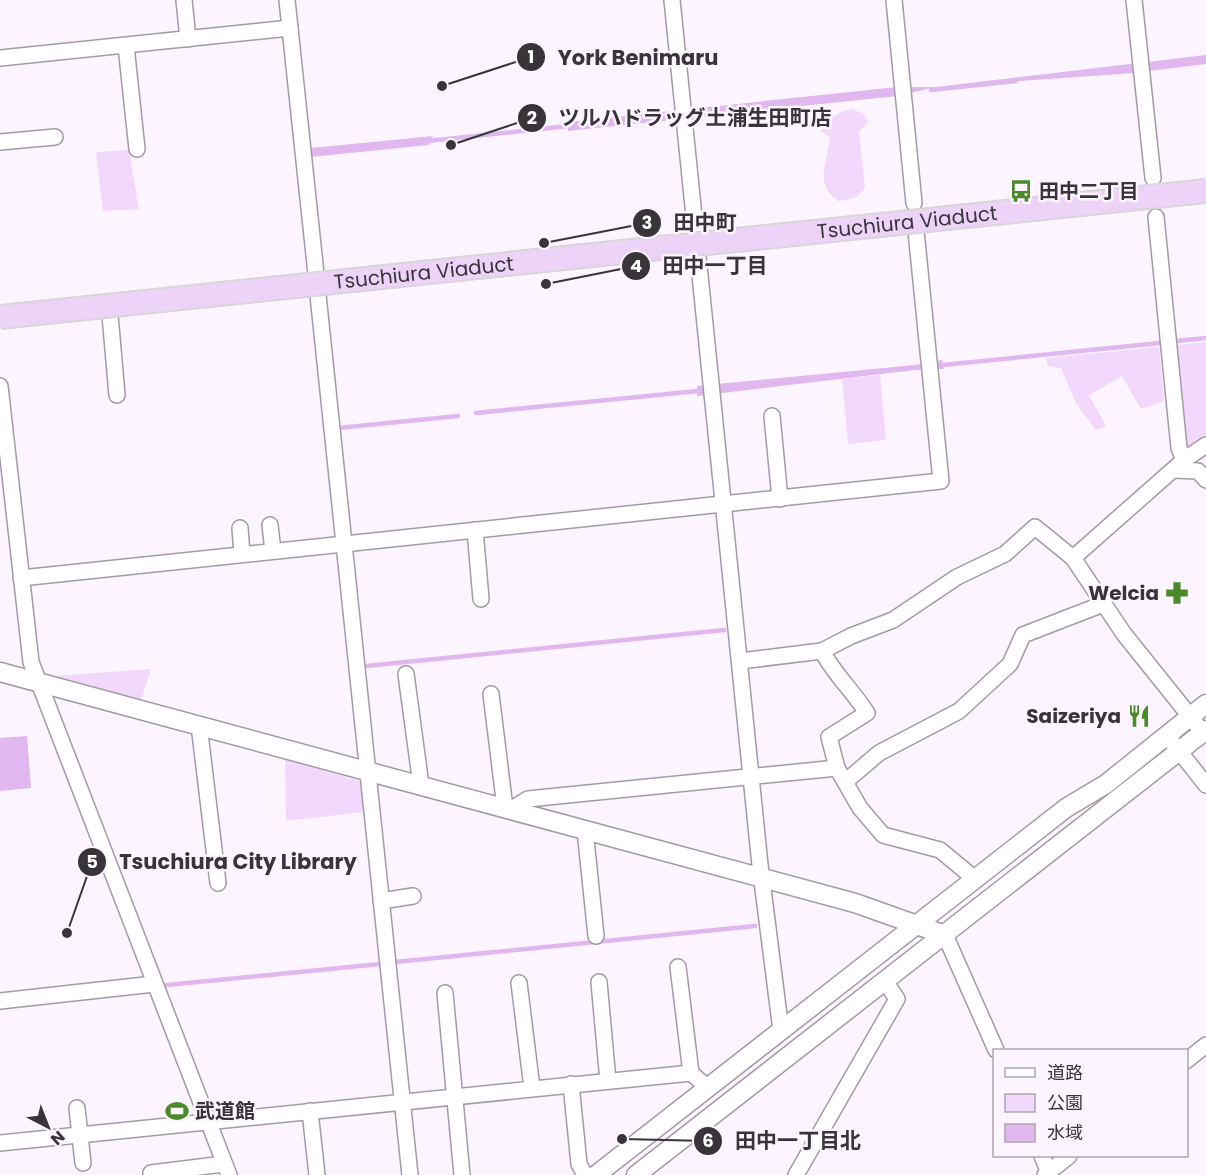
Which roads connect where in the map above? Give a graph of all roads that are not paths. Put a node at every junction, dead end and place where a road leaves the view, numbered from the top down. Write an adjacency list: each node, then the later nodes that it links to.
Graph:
1 (184, 0): 7 (street)
2 (287, 0): 6 (street)
3 (672, 0): 29 (street)
4 (894, 0): 15 (street)
5 (1134, 0): 13 (street)
6 (290, 28): 7 (street); 18 (street)
7 (188, 39): 8 (street)
8 (126, 46): 9 (street); 12 (street)
9 (0, 58)
10 (55, 137): 11 (street)
11 (0, 142)
12 (138, 149)
13 (1153, 178)
14 (1206, 191): 21 (main road, Tsuchiura Viaduct, bridge)
15 (914, 203)
16 (1156, 217): 26 (street)
17 (916, 231): 28 (street)
18 (316, 274)
19 (318, 295): 33 (street)
20 (110, 315): 23 (street)
21 (0, 317)
22 (0, 386): 37 (street)
23 (117, 395)
24 (772, 416): 28 (street)
25 (1206, 445): 26 (street)
26 (1179, 465): 27 (street); 36 (street)
27 (1206, 480)
28 (780, 499): 29 (street)
29 (723, 505): 32 (street); 41 (street)
30 (270, 525): 34 (street)
31 (240, 528): 35 (street)
32 (475, 530): 33 (street); 38 (street)
33 (343, 544): 34 (street); 53 (street)
34 (273, 551): 35 (street)
35 (242, 554): 37 (street)
36 (1073, 558): 39 (street); 40 (street)
37 (21, 578): 44 (street)
38 (481, 599)
39 (1103, 604): 47 (street); 55 (street)
40 (822, 651): 41 (street); 52 (street)
41 (740, 661): 54 (street)
42 (0, 672): 44 (street)
43 (406, 674): 56 (street)
44 (38, 682): 48 (street); 72 (street)
45 (491, 694): 58 (street)
46 (1206, 704): 47 (street)
47 (1190, 717): 49 (street); 50 (street)
48 (199, 725): 53 (street); 62 (street)
49 (1205, 731): 51 (street)
50 (1166, 735): 51 (street); 61 (street)
51 (1179, 751): 57 (street); 66 (street)
52 (837, 768): 54 (street); 55 (street)
53 (366, 770): 56 (street); 64 (street)
54 (752, 777): 58 (street); 60 (street)
55 (845, 782): 61 (street)
56 (421, 785): 58 (street)
57 (1206, 785)
58 (507, 809): 59 (street)
59 (585, 830): 60 (street); 67 (street)
60 (761, 878): 65 (street); 75 (street)
61 (975, 879): 65 (street)
62 (218, 883)
63 (413, 896): 64 (street)
64 (381, 901): 85 (street)
65 (919, 924): 66 (street); 75 (street)
66 (945, 935): 69 (street); 77 (street)
67 (596, 936)
68 (678, 967): 79 (street)
69 (885, 981): 102 (street); 103 (street)
70 (599, 982): 80 (street)
71 (519, 983): 82 (street)
72 (154, 984): 74 (street); 88 (street)
73 (445, 993): 84 (street)
74 (0, 1001)
75 (782, 1031): 83 (street)
76 (1206, 1045): 78 (street)
77 (996, 1049)
78 (1188, 1059)
79 (691, 1073): 80 (street); 83 (street)
80 (608, 1081): 81 (street)
81 (572, 1084): 82 (street); 100 (street)
82 (532, 1088): 84 (street)
83 (708, 1088): 101 (street)
84 (456, 1096): 85 (street); 99 (street)
85 (403, 1101): 87 (street); 98 (street)
86 (76, 1108): 89 (street)
87 (310, 1111): 88 (street); 97 (street)
88 (208, 1122): 89 (street); 94 (street)
89 (80, 1135): 90 (street); 93 (street)
90 (0, 1143)
91 (1043, 1157): 96 (street)
92 (1067, 1157): 96 (street)
93 (83, 1163)
94 (227, 1169): 95 (street)
95 (151, 1173)
96 (1048, 1174)
97 (316, 1175)
98 (410, 1175)
99 (462, 1175)
100 (585, 1175)
101 (596, 1175)
102 (636, 1175)
103 (796, 1175)

